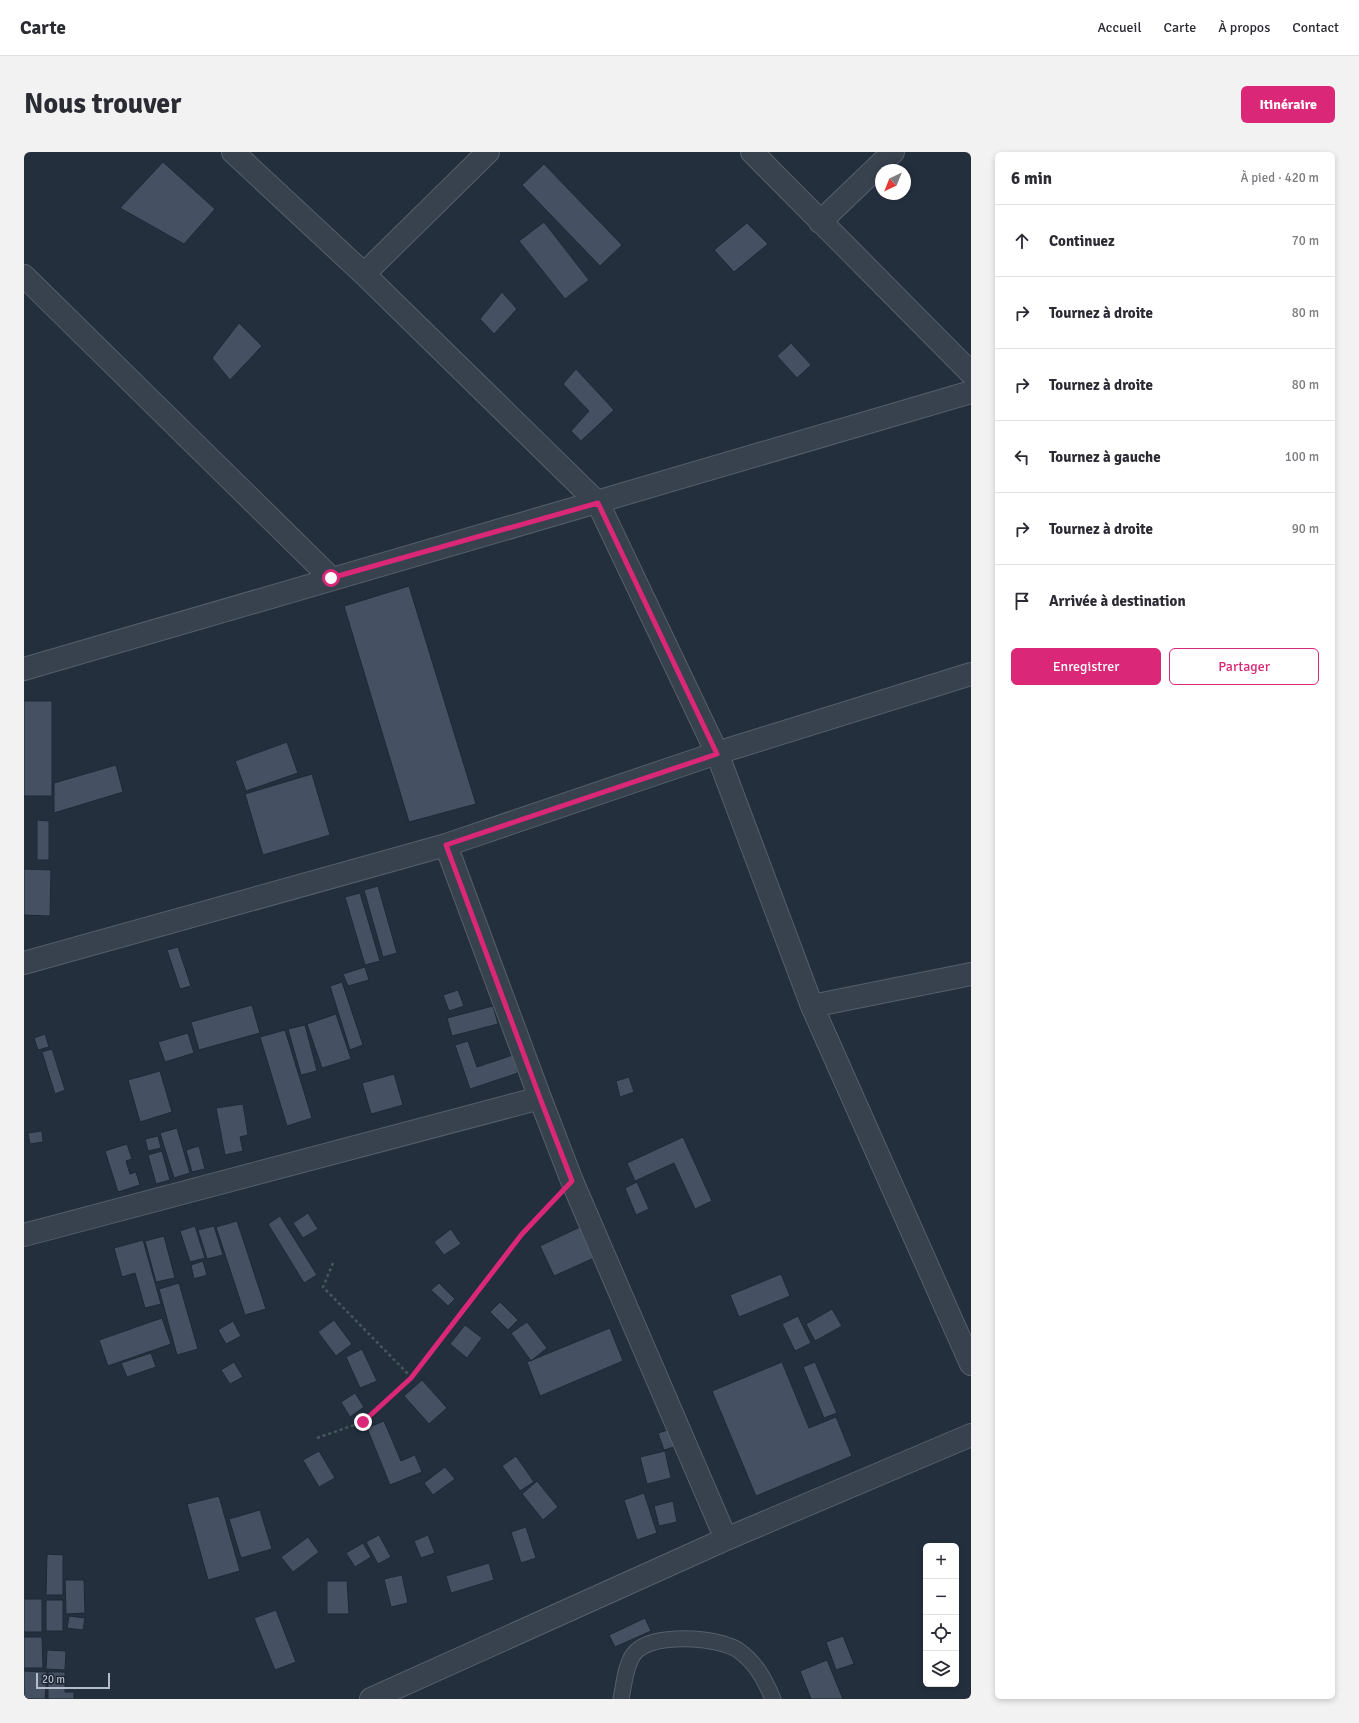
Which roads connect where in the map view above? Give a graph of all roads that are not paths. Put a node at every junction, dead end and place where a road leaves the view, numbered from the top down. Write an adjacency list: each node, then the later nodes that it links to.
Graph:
1 (233, 152): 6 (street)
2 (488, 152): 6 (street)
3 (752, 152): 5 (street)
4 (892, 152): 5 (street)
5 (820, 222): 8 (street)
6 (364, 274): 10 (street)
7 (24, 276): 11 (street)
8 (971, 373)
9 (971, 392): 10 (street)
10 (598, 503): 11 (street); 14 (street)
11 (331, 578): 12 (street)
12 (24, 669)
13 (971, 674): 14 (street)
14 (717, 754): 15 (street); 18 (street)
15 (446, 845): 16 (street); 19 (street)
16 (24, 963)
17 (971, 974): 18 (street)
18 (812, 1006): 21 (street)
19 (540, 1098): 20 (street); 23 (street)
20 (24, 1235)
21 (971, 1364)
22 (971, 1435): 23 (street)
23 (726, 1539): 24 (street)
24 (371, 1699)
25 (621, 1699): 26 (lane)
26 (773, 1699)

